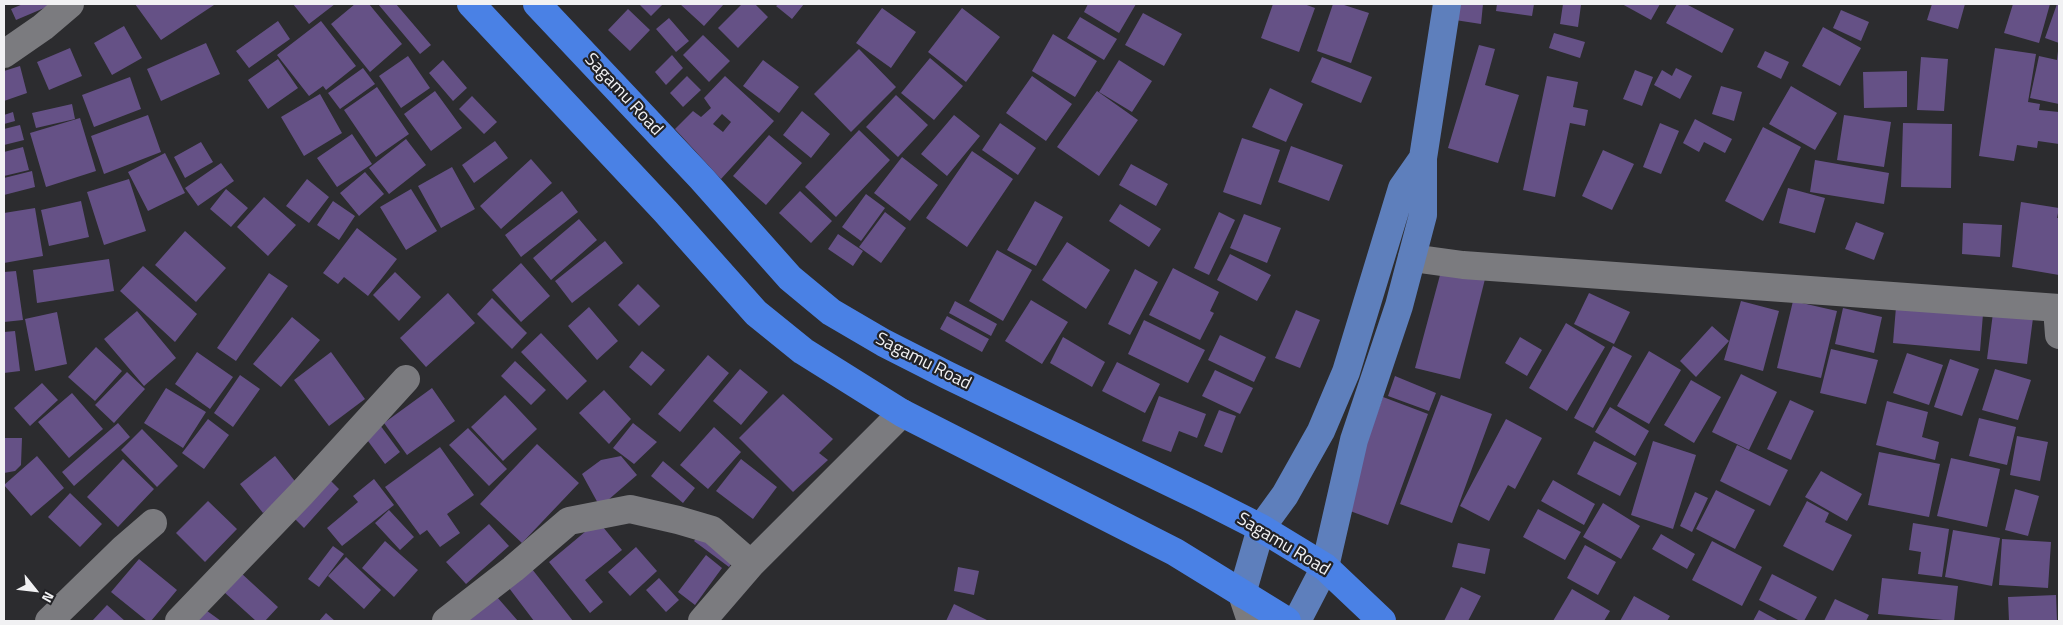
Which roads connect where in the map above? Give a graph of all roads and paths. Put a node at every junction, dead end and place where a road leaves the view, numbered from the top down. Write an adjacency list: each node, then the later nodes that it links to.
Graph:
1 (70, 4): 5 (street)
2 (471, 4): 11 (highway)
3 (537, 4): 13 (highway, Sagamu Road)
4 (1447, 4): 6 (main road)
5 (4, 54)
6 (1423, 158): 7 (main road); 13 (main road)
7 (1412, 258): 8 (street); 15 (main road)
8 (2058, 308): 9 (street)
9 (2059, 335)
10 (406, 379): 18 (street)
11 (902, 412): 14 (street); 16 (highway)
12 (153, 523): 17 (street)
13 (1261, 528): 15 (highway, Sagamu Road); 16 (main road)
14 (751, 564): 19 (street); 20 (street)
15 (1325, 567): 23 (main road); 24 (highway, Sagamu Road)
16 (1242, 594): 21 (street); 22 (highway)
17 (49, 621)
18 (180, 621)
19 (446, 621)
20 (702, 621)
21 (1250, 621)
22 (1288, 621)
23 (1296, 621)
24 (1382, 621)

